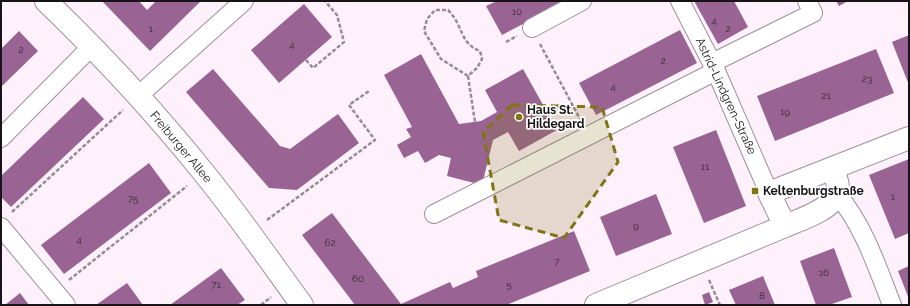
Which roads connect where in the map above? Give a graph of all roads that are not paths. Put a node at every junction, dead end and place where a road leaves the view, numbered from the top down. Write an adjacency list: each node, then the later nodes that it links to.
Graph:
1 (46, 1): 7 (street, Freiburger Allee)
2 (244, 1): 9 (street)
3 (582, 1): 6 (street)
4 (680, 1): 8 (street, Astrid-Lindgren-Straße)
5 (807, 1): 8 (street)
6 (532, 28)
7 (92, 46): 9 (street, Freiburger Allee); 10 (street)
8 (714, 67): 13 (street, Astrid-Lindgren-Straße); 15 (street)
9 (138, 96): 19 (street, Freiburger Allee)
10 (1, 138)
11 (909, 138): 12 (street)
12 (833, 169): 13 (street); 14 (street)
13 (769, 193): 17 (street)
14 (837, 194): 17 (street); 21 (street)
15 (434, 214)
16 (6, 220): 18 (street)
17 (785, 226): 20 (street)
18 (60, 298)
19 (302, 305)
20 (596, 305)
21 (892, 305)

